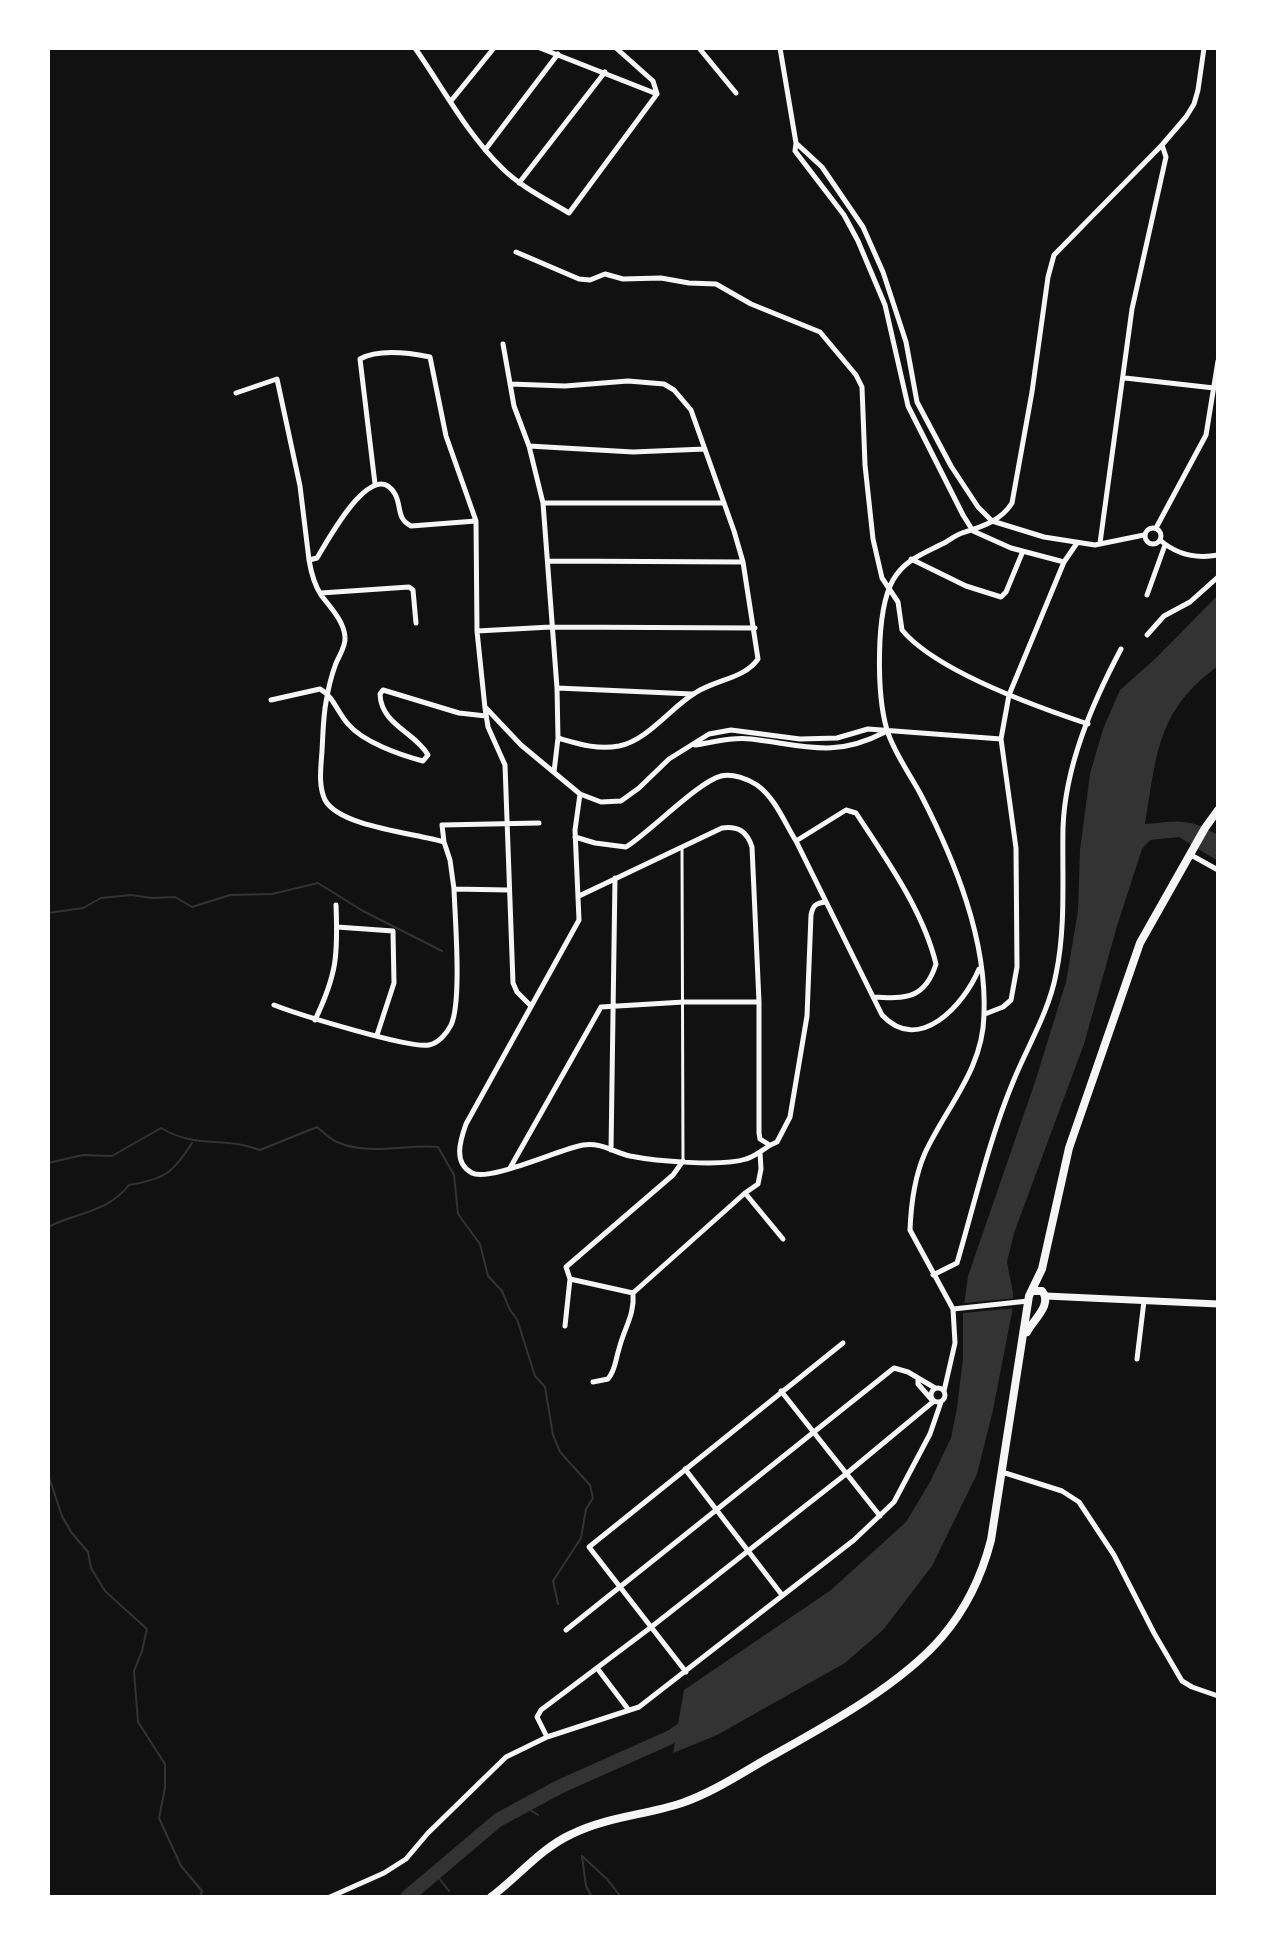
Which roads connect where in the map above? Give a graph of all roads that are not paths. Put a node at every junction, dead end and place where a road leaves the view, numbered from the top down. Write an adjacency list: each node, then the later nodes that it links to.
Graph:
1 (415, 48): 12 (street)
2 (494, 48): 12 (street)
3 (540, 48): 8 (street)
4 (616, 48): 11 (street)
5 (699, 48): 10 (street)
6 (780, 48): 13 (street)
7 (1204, 48): 14 (street)
8 (558, 54): 9 (street); 15 (street)
9 (605, 72): 11 (street); 16 (street)
10 (736, 93)
11 (657, 94): 16 (street)
12 (451, 101): 15 (street)
13 (796, 143): 24 (street); 25 (street)
14 (1162, 145): 20 (street); 32 (street)
15 (485, 150): 16 (street)
16 (519, 183)
17 (516, 252): 47 (street)
18 (503, 344): 21 (street)
19 (1218, 361): 22 (street)
20 (1125, 378): 22 (street); 37 (street)
21 (510, 384): 26 (street); 27 (street)
22 (1214, 388): 33 (street)
23 (236, 393): 42 (street)
24 (917, 402): 25 (street); 32 (street)
25 (908, 406): 34 (street)
26 (529, 446): 27 (street); 29 (street)
27 (705, 449): 30 (street)
28 (375, 484): 31 (street); 31 (street); 42 (street)
29 (543, 503): 30 (street); 43 (street)
30 (723, 503): 44 (street)
31 (476, 521): 53 (street)
32 (992, 521): 34 (street); 38 (street)
33 (1156, 528): 35 (street); 36 (street)
34 (973, 531): 39 (street); 41 (street)
35 (1144, 535): 36 (street); 37 (street)
36 (1163, 542): 40 (street); 49 (street)
37 (1100, 543): 38 (street)
38 (1076, 545): 45 (street)
39 (1024, 551): 41 (street); 45 (street)
40 (1218, 555)
41 (910, 559): 47 (street)
42 (309, 560): 48 (street)
43 (548, 561): 44 (street); 51 (street)
44 (743, 562): 52 (street)
45 (1064, 562): 59 (street)
46 (1218, 577): 54 (street)
47 (889, 588): 59 (street); 64 (street)
48 (320, 593): 50 (street); 57 (street)
49 (1147, 595)
50 (416, 623)
51 (551, 627): 52 (street); 53 (street); 56 (street)
52 (755, 628): 58 (street)
53 (477, 631): 61 (street)
54 (1147, 635)
55 (1121, 649): 63 (street)
56 (557, 688): 58 (street); 65 (street)
57 (328, 694): 60 (street); 62 (street); 75 (street)
58 (693, 694): 65 (street)
59 (1009, 695): 63 (street); 66 (street)
60 (271, 700)
61 (485, 708): 62 (street); 68 (street)
62 (486, 716): 71 (street)
63 (1088, 724): 104 (street)
64 (887, 730): 66 (street); 67 (street); 67 (street); 86 (street)
65 (558, 738): 68 (street)
66 (1001, 739): 93 (street)
67 (694, 745): 69 (street)
68 (554, 772): 69 (street)
69 (580, 794): 73 (street)
70 (1218, 810): 77 (main road)
71 (507, 823): 72 (street); 75 (street); 81 (street)
72 (539, 823)
73 (575, 837): 74 (street); 82 (street)
74 (796, 841): 83 (street); 87 (street)
75 (444, 842): 80 (street)
76 (682, 849): 79 (street); 88 (lane); 89 (street)
77 (1192, 850): 78 (street); 103 (main road)
78 (1218, 870)
79 (615, 877): 82 (street); 92 (street)
80 (454, 889): 81 (street); 95 (street)
81 (508, 890): 91 (street)
82 (579, 896): 91 (street)
83 (826, 902): 87 (street); 96 (street)
84 (336, 905): 85 (street)
85 (337, 927): 94 (street); 95 (street)
86 (980, 968): 87 (street); 93 (street)
87 (873, 997)
88 (684, 1002): 89 (street); 92 (street); 99 (lane)
89 (759, 1002): 96 (street)
90 (274, 1005): 94 (street)
91 (530, 1005): 100 (street)
92 (612, 1005): 97 (street); 100 (street)
93 (985, 1014): 104 (street)
94 (315, 1020): 95 (street)
95 (377, 1035)
96 (768, 1144): 98 (street)
97 (611, 1150): 99 (street); 100 (street)
98 (760, 1152): 99 (street); 101 (street)
99 (683, 1161): 105 (street)
100 (509, 1169)
101 (745, 1193): 102 (street); 107 (street)
102 (783, 1239)
103 (1042, 1269): 106 (main road); 108 (main road)
104 (933, 1275): 113 (street)
105 (570, 1279): 107 (street); 114 (street)
106 (1033, 1291): 108 (main road); 109 (main road)
107 (633, 1293): 119 (street)
108 (1046, 1294): 110 (main road); 112 (main road)
109 (1024, 1301): 112 (main road); 113 (street); 116 (main road)
110 (1144, 1301): 111 (main road); 117 (street)
111 (1218, 1304)
112 (1044, 1306): 116 (main road)
113 (953, 1309): 120 (street)
114 (565, 1326)
115 (843, 1343): 121 (street)
116 (1022, 1343): 125 (main road)
117 (1137, 1359)
118 (918, 1379): 120 (street); 122 (street); 123 (street)
119 (593, 1382)
120 (939, 1389): 122 (street); 122 (street)
121 (781, 1391): 123 (street); 124 (street)
122 (936, 1401): 126 (street); 128 (street)
123 (815, 1433): 126 (street); 127 (street)
124 (685, 1469): 127 (street); 130 (street)
125 (1002, 1472): 136 (street); 140 (main road)
126 (846, 1474): 128 (street); 129 (street)
127 (716, 1510): 129 (street); 130 (street)
128 (880, 1516): 131 (street)
129 (747, 1550): 131 (street); 132 (street)
130 (619, 1587): 132 (street); 133 (street)
131 (782, 1595): 135 (street)
132 (650, 1628): 134 (street); 135 (street)
133 (566, 1630)
134 (597, 1668): 137 (street); 138 (street)
135 (686, 1672): 137 (street)
136 (1218, 1696)
137 (628, 1709): 138 (street)
138 (547, 1737): 139 (street)
139 (330, 1897)
140 (491, 1897)

